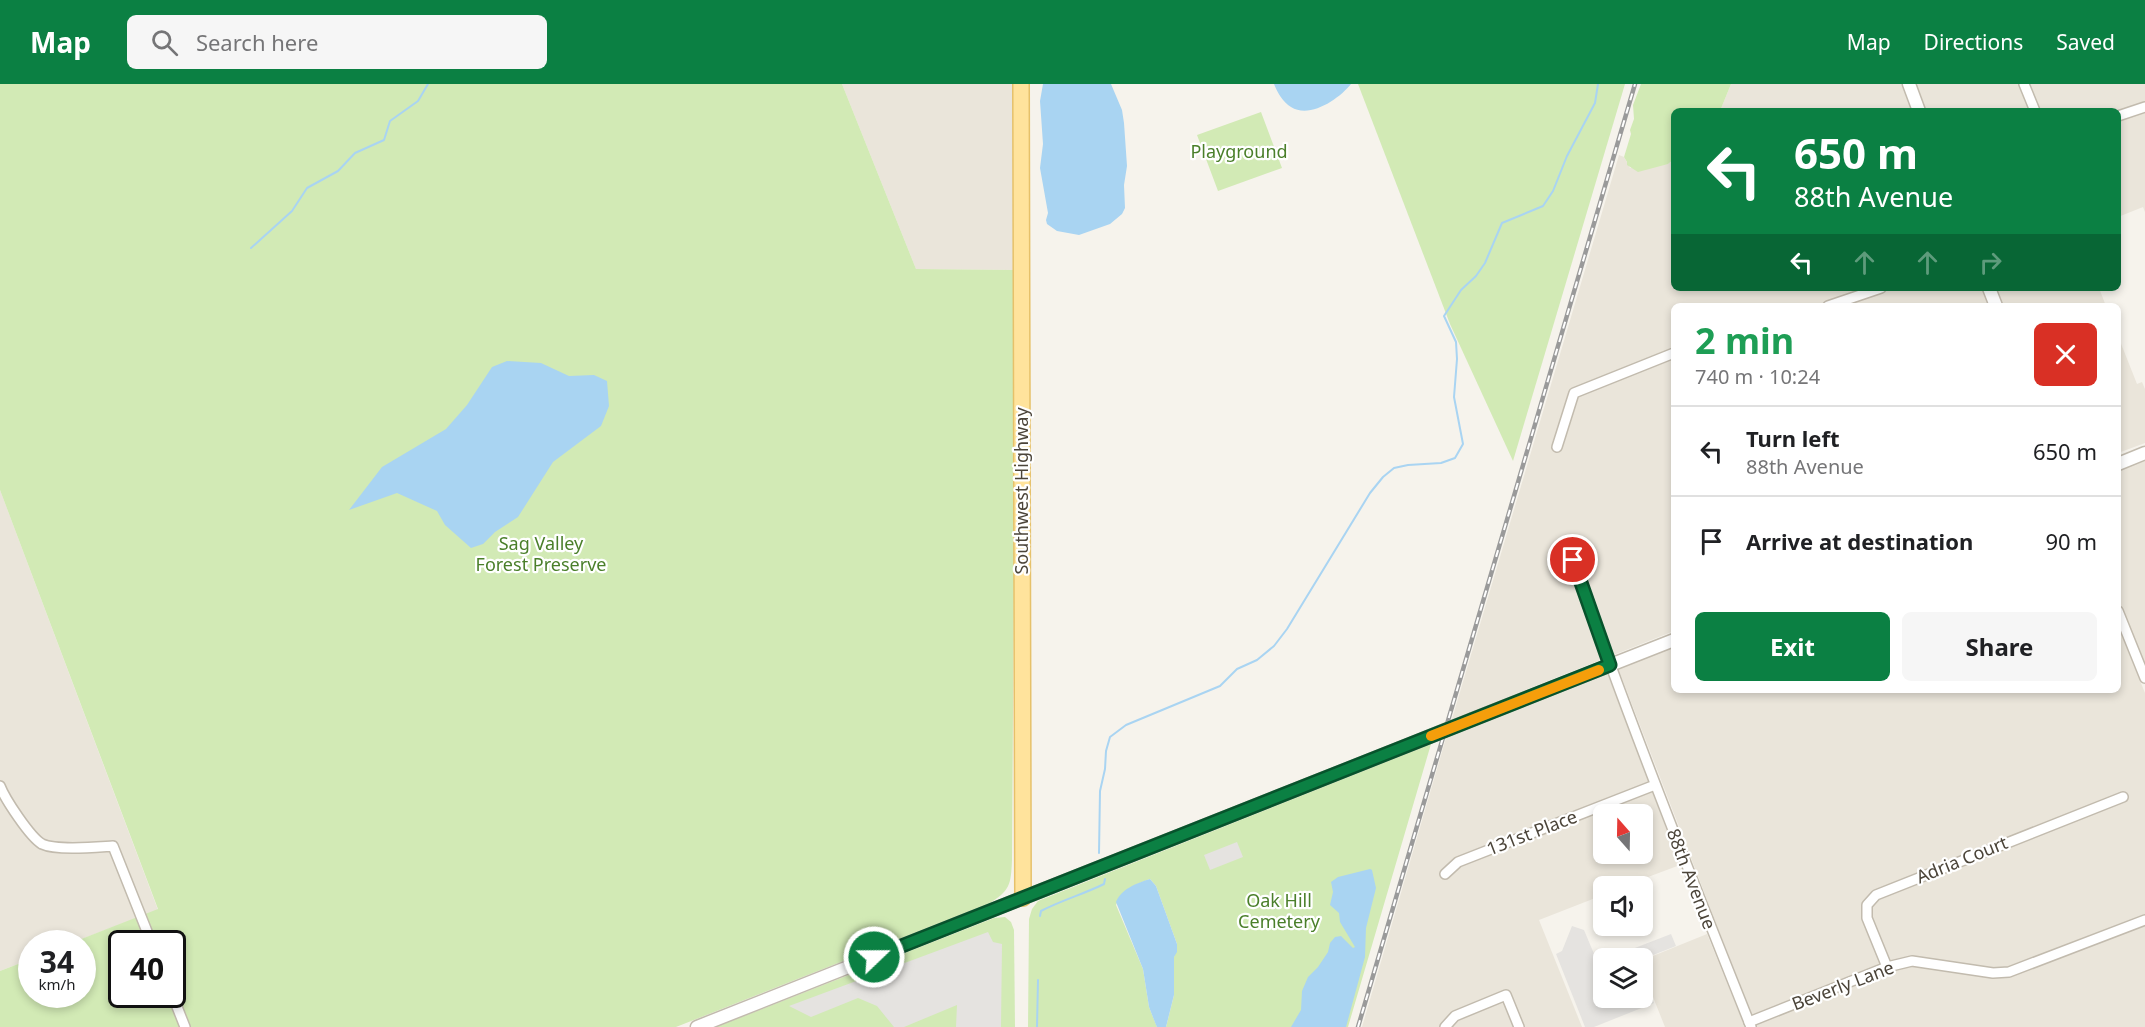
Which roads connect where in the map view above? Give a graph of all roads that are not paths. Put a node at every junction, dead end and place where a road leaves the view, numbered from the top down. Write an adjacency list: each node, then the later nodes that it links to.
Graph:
1 (1021, 84): 23 (main road, Southwest Highway)
2 (1909, 84): 5 (street)
3 (2024, 84): 6 (street)
4 (2145, 107): 7 (street)
5 (1918, 108)
6 (2034, 108)
7 (2121, 115)
8 (1872, 291): 9 (street)
9 (1837, 303)
10 (1671, 354): 11 (street)
11 (1557, 447)
12 (2145, 453): 13 (street)
13 (2121, 463)
14 (1573, 560): 17 (street, 88th Avenue)
15 (2121, 618): 18 (street)
16 (1671, 641): 17 (street)
17 (1610, 665): 19 (street, 88th Avenue); 23 (street, bridge)
18 (2145, 678)
19 (1655, 785): 22 (street, 131st Place); 28 (street, 88th Avenue)
20 (0, 786): 25 (street)
21 (2123, 796): 26 (street, Adria Court)
22 (1445, 874)
23 (1023, 898): 30 (street)
24 (2145, 920): 26 (street, Beverly Lane)
25 (146, 930)
26 (1887, 967): 28 (street, Beverly Lane)
27 (178, 1008): 29 (street)
28 (1750, 1025)
29 (185, 1027)
30 (697, 1027)
31 (1445, 1027): 32 (street)
32 (1519, 1027)

